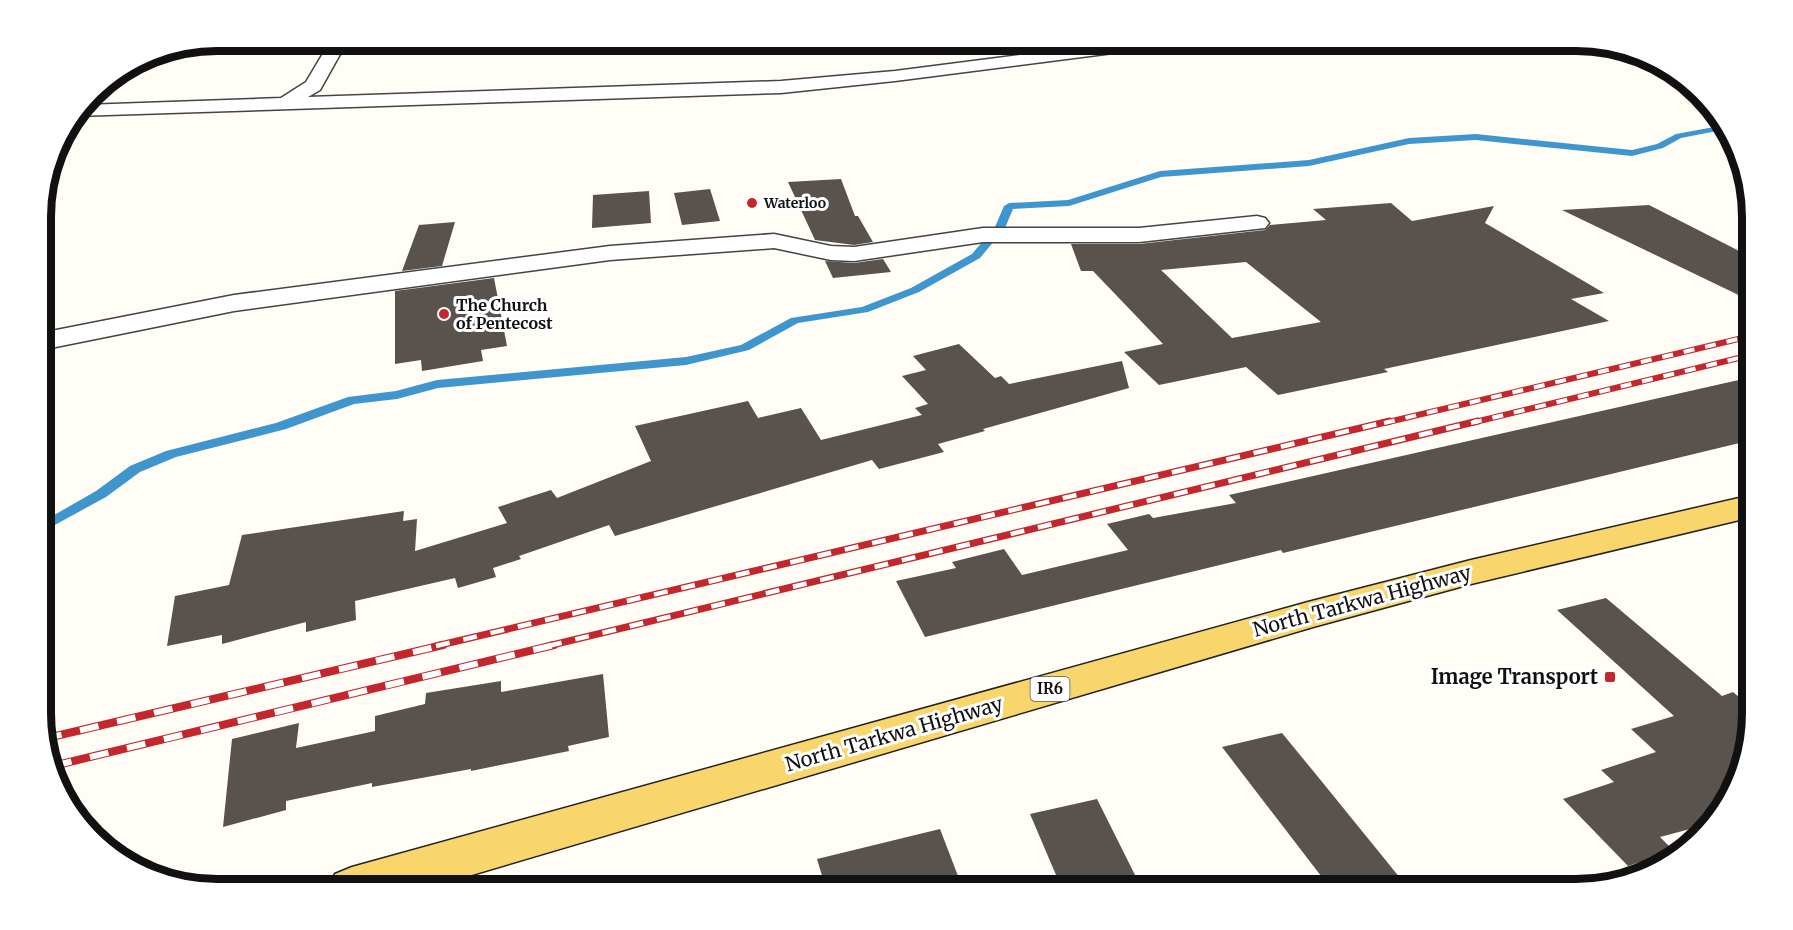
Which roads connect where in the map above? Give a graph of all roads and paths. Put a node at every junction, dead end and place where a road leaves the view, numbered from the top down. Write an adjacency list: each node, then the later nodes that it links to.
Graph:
1 (334, 51): 3 (street)
2 (1084, 51): 3 (street)
3 (285, 104): 4 (street)
4 (90, 111)
5 (1257, 223): 6 (street)
6 (51, 340)
7 (1742, 508): 8 (main road, North Tarkwa Highway / IR6)
8 (390, 879)

